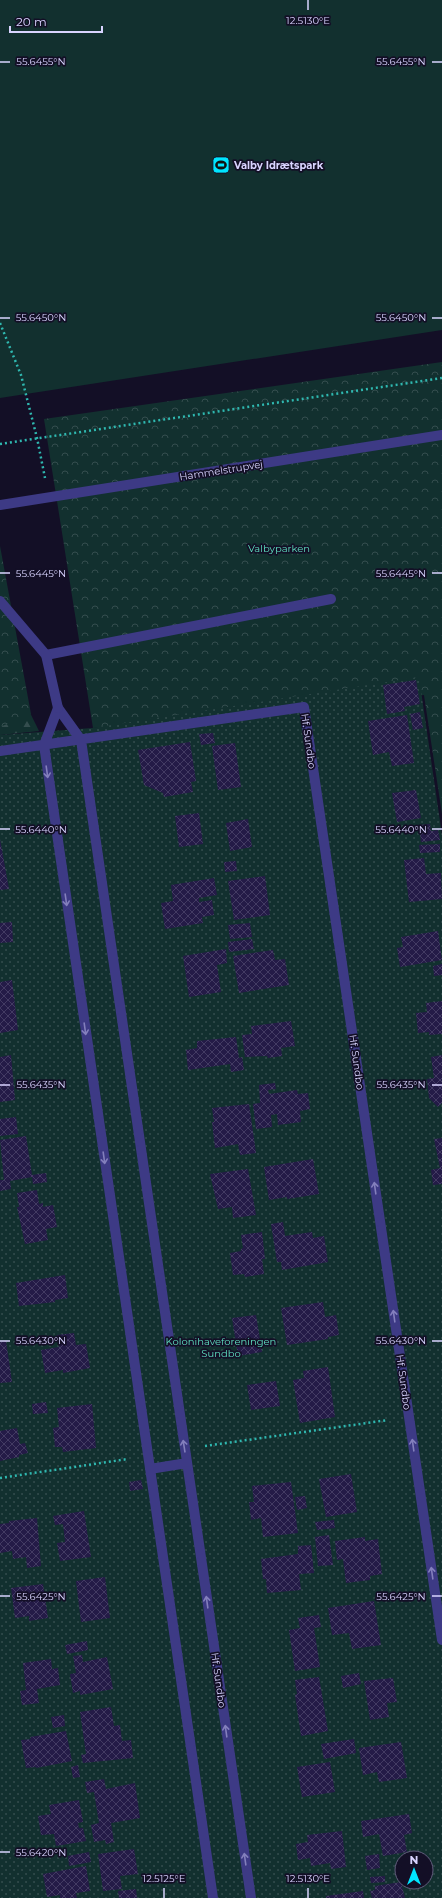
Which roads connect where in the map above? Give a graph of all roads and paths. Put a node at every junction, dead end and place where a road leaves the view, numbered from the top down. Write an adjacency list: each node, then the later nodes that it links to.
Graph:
1 (0, 323): 4 (path)
2 (442, 378): 4 (path)
3 (442, 436): 6 (street, Hammelstrupvej)
4 (37, 438): 5 (path); 6 (path)
5 (0, 444)
6 (49, 497): 7 (street, Hammelstrupvej)
7 (0, 505)
8 (331, 598): 10 (street)
9 (0, 601): 10 (street)
10 (46, 655): 11 (street)
11 (58, 708): 12 (street, Hf. Sundbo); 13 (street)
12 (80, 740): 13 (street, Hf. Sundbo); 15 (street, Hf. Sundbo, one-way to 12); 16 (street, Hf. Sundbo, one-way to 12)
13 (44, 745): 14 (street, Hf. Sundbo); 17 (street, one-way to 17)
14 (0, 751)
15 (409, 1417): 16 (path); 21 (street, Hf. Sundbo, one-way to 15)
16 (185, 1449): 18 (street, Hf. Sundbo)
17 (148, 1456): 19 (street); 20 (path)
18 (187, 1463): 19 (street); 23 (street, Hf. Sundbo, one-way to 18)
19 (150, 1469): 22 (street)
20 (0, 1478)
21 (442, 1640)
22 (213, 1898)
23 (251, 1898)

